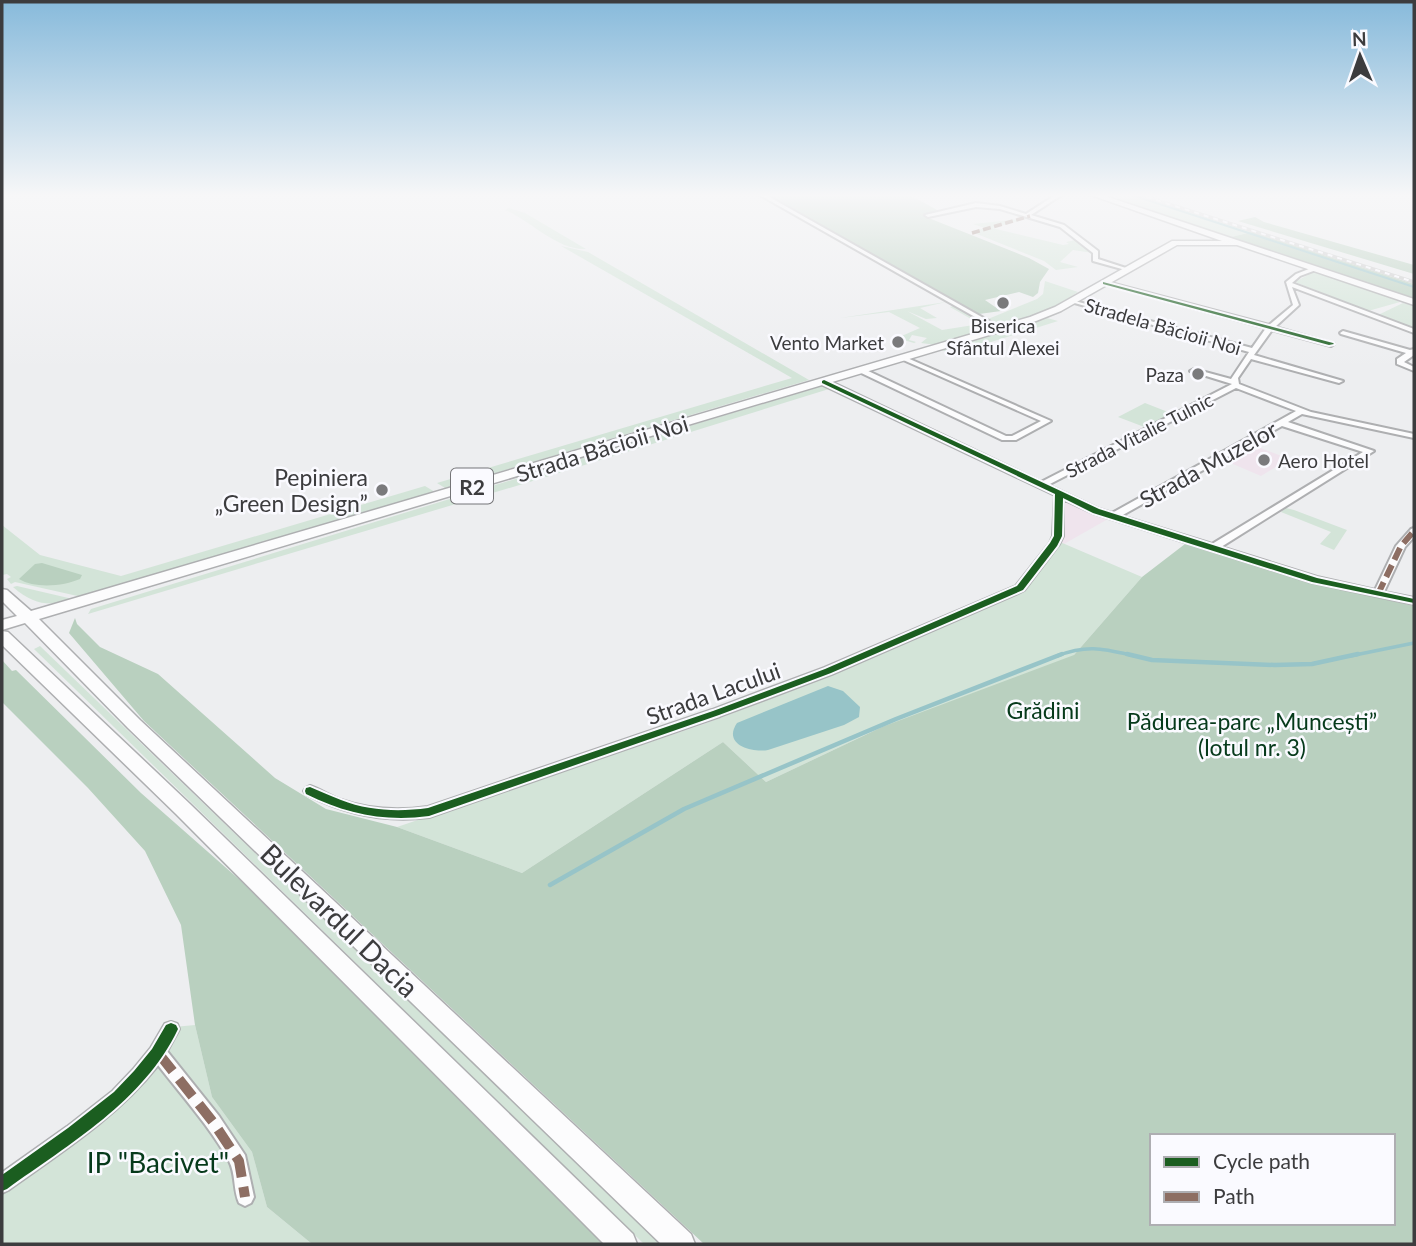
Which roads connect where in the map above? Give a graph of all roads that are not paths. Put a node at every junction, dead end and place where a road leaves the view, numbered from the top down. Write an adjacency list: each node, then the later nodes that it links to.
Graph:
1 (863, 252): 11 (street)
2 (1096, 252): 6 (street)
3 (1159, 252): 6 (main road, Strada Băcioii Noi / R2)
4 (1265, 252): 5 (main road)
5 (1314, 269): 8 (street); 10 (main road)
6 (1127, 270): 7 (main road, Strada Băcioii Noi / R2)
7 (1105, 283): 9 (main road, Strada Băcioii Noi / R2); 12 (street)
8 (1288, 283): 12 (street); 13 (street)
9 (1073, 301): 11 (main road, Strada Băcioii Noi / R2); 17 (street, Stradela Băcioii Noi)
10 (1414, 302)
11 (1000, 329): 18 (main road, Strada Băcioii Noi / R2)
12 (1269, 329): 15 (street); 17 (street)
13 (1414, 331)
14 (1343, 333): 16 (street)
15 (1331, 344)
16 (1413, 352): 19 (street)
17 (1251, 353): 22 (street, Stradela Băcioii Noi); 24 (street)
18 (902, 358): 20 (main road, Strada Băcioii Noi / R2); 20 (street)
19 (1414, 369)
20 (861, 371): 23 (main road, Strada Băcioii Noi / R2)
21 (1194, 371): 24 (street)
22 (1339, 381)
23 (824, 382): 28 (street); 36 (main road, Strada Băcioii Noi / R2)
24 (1235, 383): 25 (street); 28 (street, Strada Vitalie Tulnic)
25 (1302, 411): 26 (street, Strada Muzelor); 27 (street)
26 (1282, 423): 30 (street, Strada Muzelor); 32 (street)
27 (1414, 436)
28 (1041, 485): 29 (street)
29 (1059, 494): 30 (street); 39 (street, Strada Lacului)
30 (1114, 516): 32 (street)
31 (1413, 533): 34 (street)
32 (1213, 548): 34 (street)
33 (2, 593): 36 (main road, Bulevardul Dacia)
34 (1378, 594): 35 (street)
35 (1414, 601)
36 (29, 618): 37 (main road, Strada Băcioii Noi / R2); 45 (main road, Bulevardul Dacia)
37 (2, 625)
38 (2, 636): 44 (main road, Bulevardul Dacia)
39 (310, 791)
40 (171, 1029): 41 (street)
41 (159, 1054): 42 (street); 43 (street)
42 (2, 1184)
43 (244, 1197)
44 (622, 1244)
45 (681, 1244)

